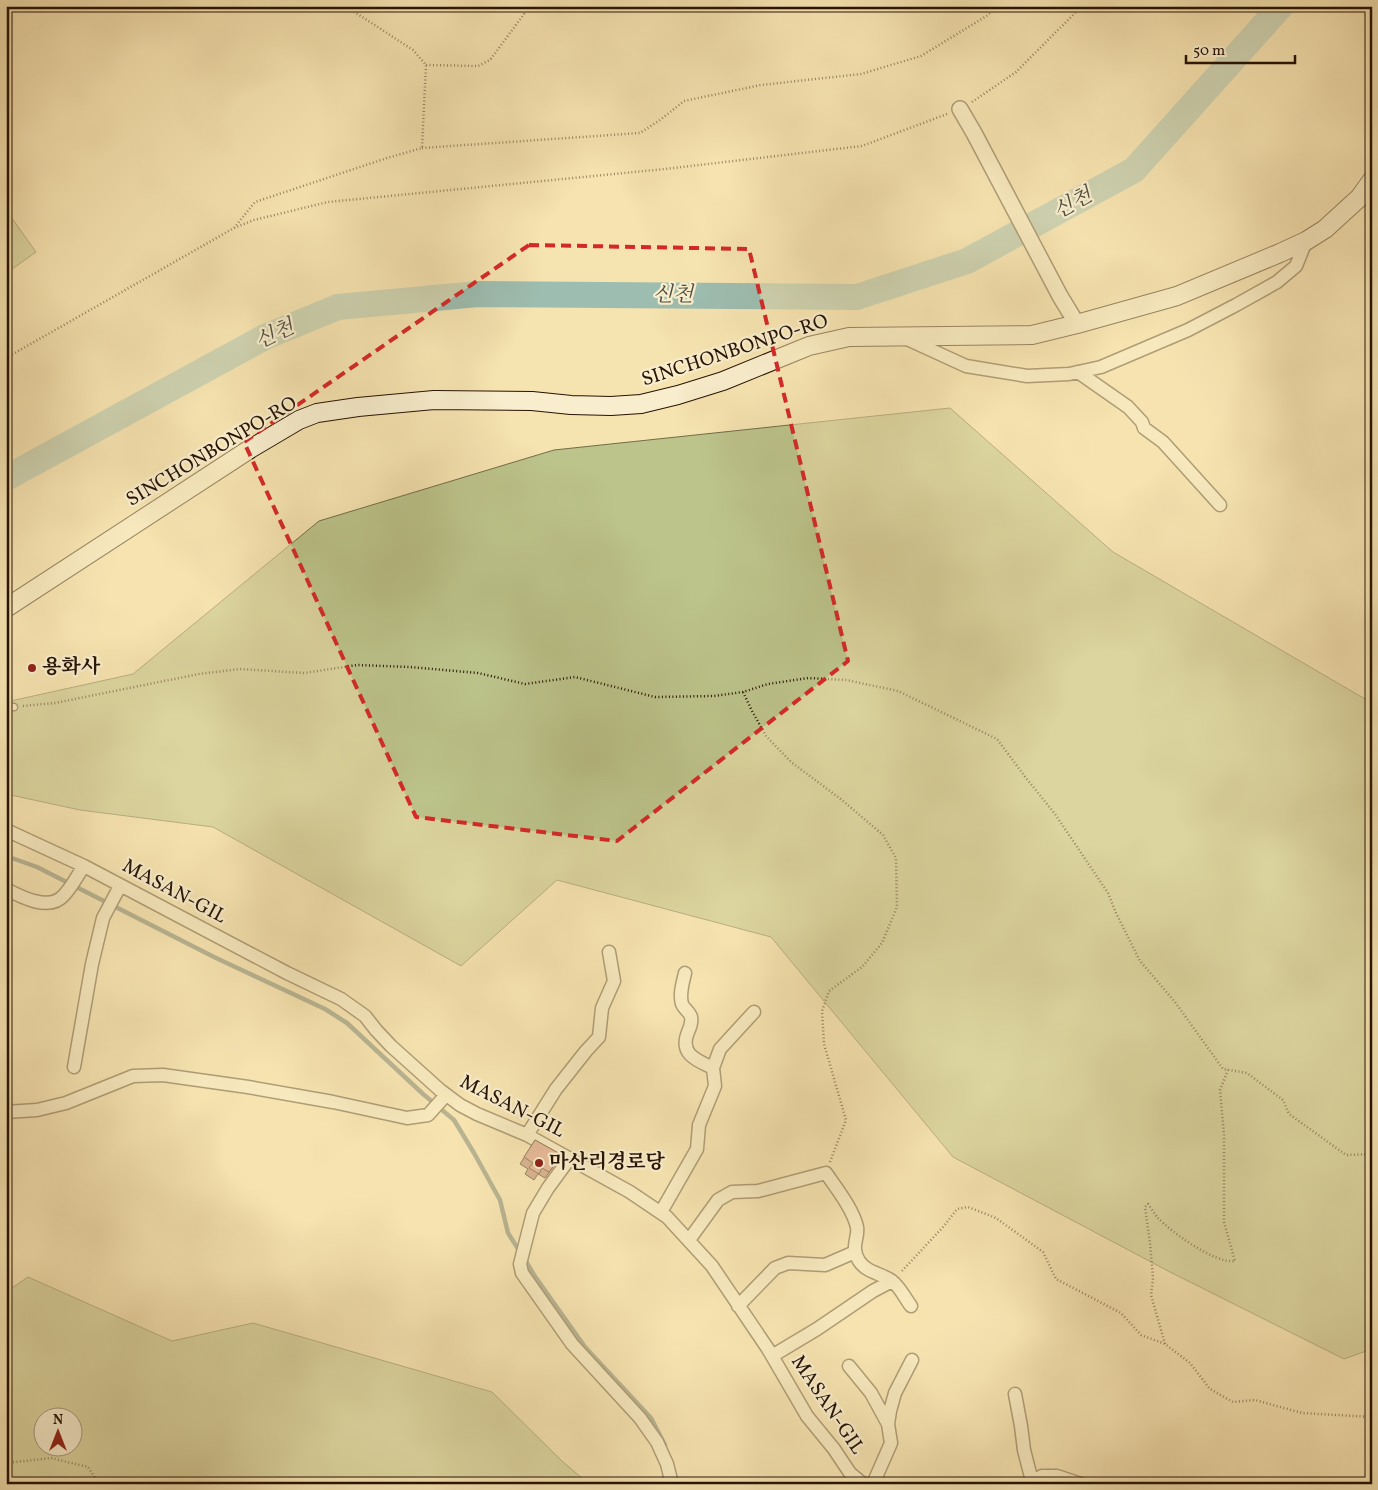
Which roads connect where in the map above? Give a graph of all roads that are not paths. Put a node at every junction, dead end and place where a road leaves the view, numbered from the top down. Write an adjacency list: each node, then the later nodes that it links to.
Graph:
1 (960, 110): 5 (street)
2 (1372, 180): 3 (main road, SINCHONBONPO-RO)
3 (1365, 196): 4 (main road, SINCHONBONPO-RO)
4 (1306, 241): 5 (main road, SINCHONBONPO-RO); 7 (street)
5 (1077, 324): 6 (main road, SINCHONBONPO-RO)
6 (901, 336): 7 (street); 9 (main road, SINCHONBONPO-RO)
7 (1078, 372): 8 (street)
8 (1220, 505)
9 (6, 608)
10 (14, 707): 11 (lane)
11 (6, 708)
12 (6, 830): 13 (street, MASAN-GIL)
13 (84, 866): 14 (street); 15 (street, MASAN-GIL)
14 (6, 889)
15 (117, 891): 19 (street); 21 (street, MASAN-GIL)
16 (609, 952): 23 (street)
17 (685, 973): 20 (street)
18 (754, 1012): 20 (street)
19 (74, 1067)
20 (713, 1068): 25 (street)
21 (442, 1099): 22 (street); 23 (street, MASAN-GIL)
22 (6, 1112)
23 (528, 1135): 24 (street, MASAN-GIL)
24 (570, 1158): 25 (street, MASAN-GIL); 37 (street)
25 (661, 1212): 26 (street, MASAN-GIL)
26 (689, 1240): 27 (street); 29 (street, MASAN-GIL)
27 (855, 1252): 28 (street); 29 (street)
28 (892, 1281): 30 (street); 31 (street)
29 (738, 1306): 31 (street, MASAN-GIL)
30 (911, 1306)
31 (772, 1356): 38 (street, MASAN-GIL)
32 (912, 1360): 35 (street)
33 (849, 1366): 35 (street)
34 (1015, 1394): 36 (street)
35 (888, 1424): 39 (street)
36 (1030, 1482): 40 (street)
37 (672, 1484)
38 (863, 1484)
39 (873, 1484)
40 (1081, 1484)

